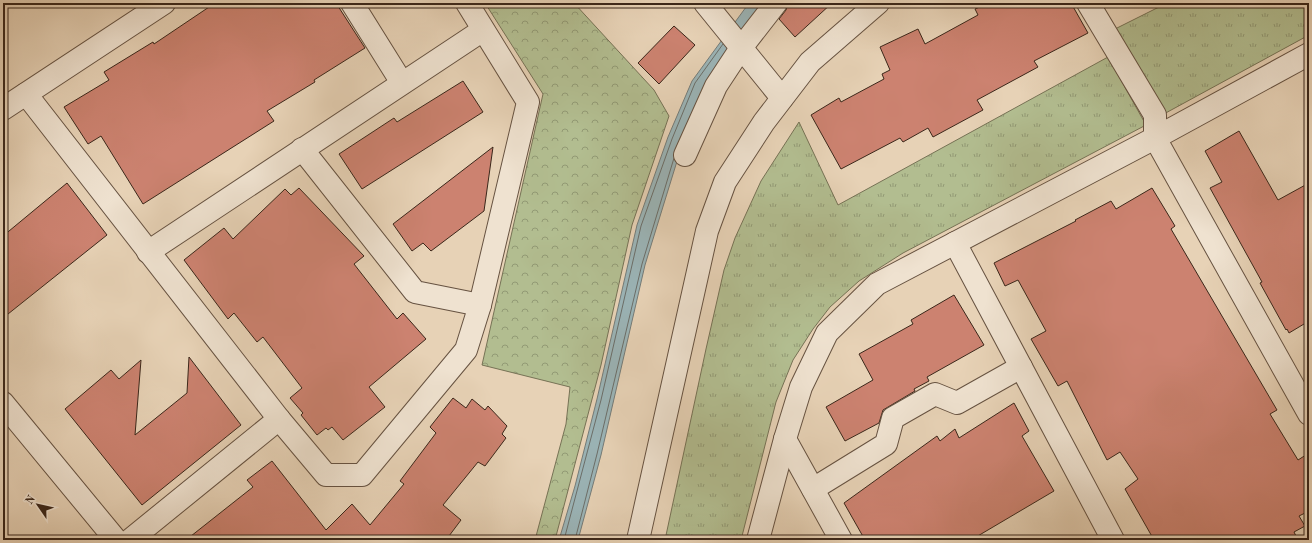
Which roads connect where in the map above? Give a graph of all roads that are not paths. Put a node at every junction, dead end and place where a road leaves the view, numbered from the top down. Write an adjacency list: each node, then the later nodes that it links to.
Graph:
1 (164, 3): 12 (street)
2 (352, 3): 11 (street)
3 (467, 3): 8 (street)
4 (705, 3): 9 (street)
5 (776, 3): 9 (street)
6 (878, 3): 13 (street)
7 (1088, 3): 15 (street)
8 (483, 30): 11 (street); 20 (street)
9 (741, 48): 13 (street); 17 (street)
10 (1309, 54): 15 (street)
11 (402, 83): 16 (street)
12 (26, 94): 14 (street); 19 (street)
13 (782, 98): 29 (street)
14 (3, 109)
15 (1155, 138): 18 (street); 23 (street)
16 (302, 149): 19 (street); 20 (street)
17 (685, 155)
18 (955, 243): 21 (street); 25 (street)
19 (148, 252): 24 (street)
20 (480, 304): 24 (street)
21 (1021, 368): 26 (street); 32 (street)
22 (3, 403): 27 (street)
23 (1309, 414)
24 (279, 420): 28 (street)
25 (785, 439): 26 (street); 30 (street)
26 (813, 489): 31 (street)
27 (116, 540)
28 (130, 540)
29 (638, 540)
30 (758, 540)
31 (841, 540)
32 (1113, 540)

